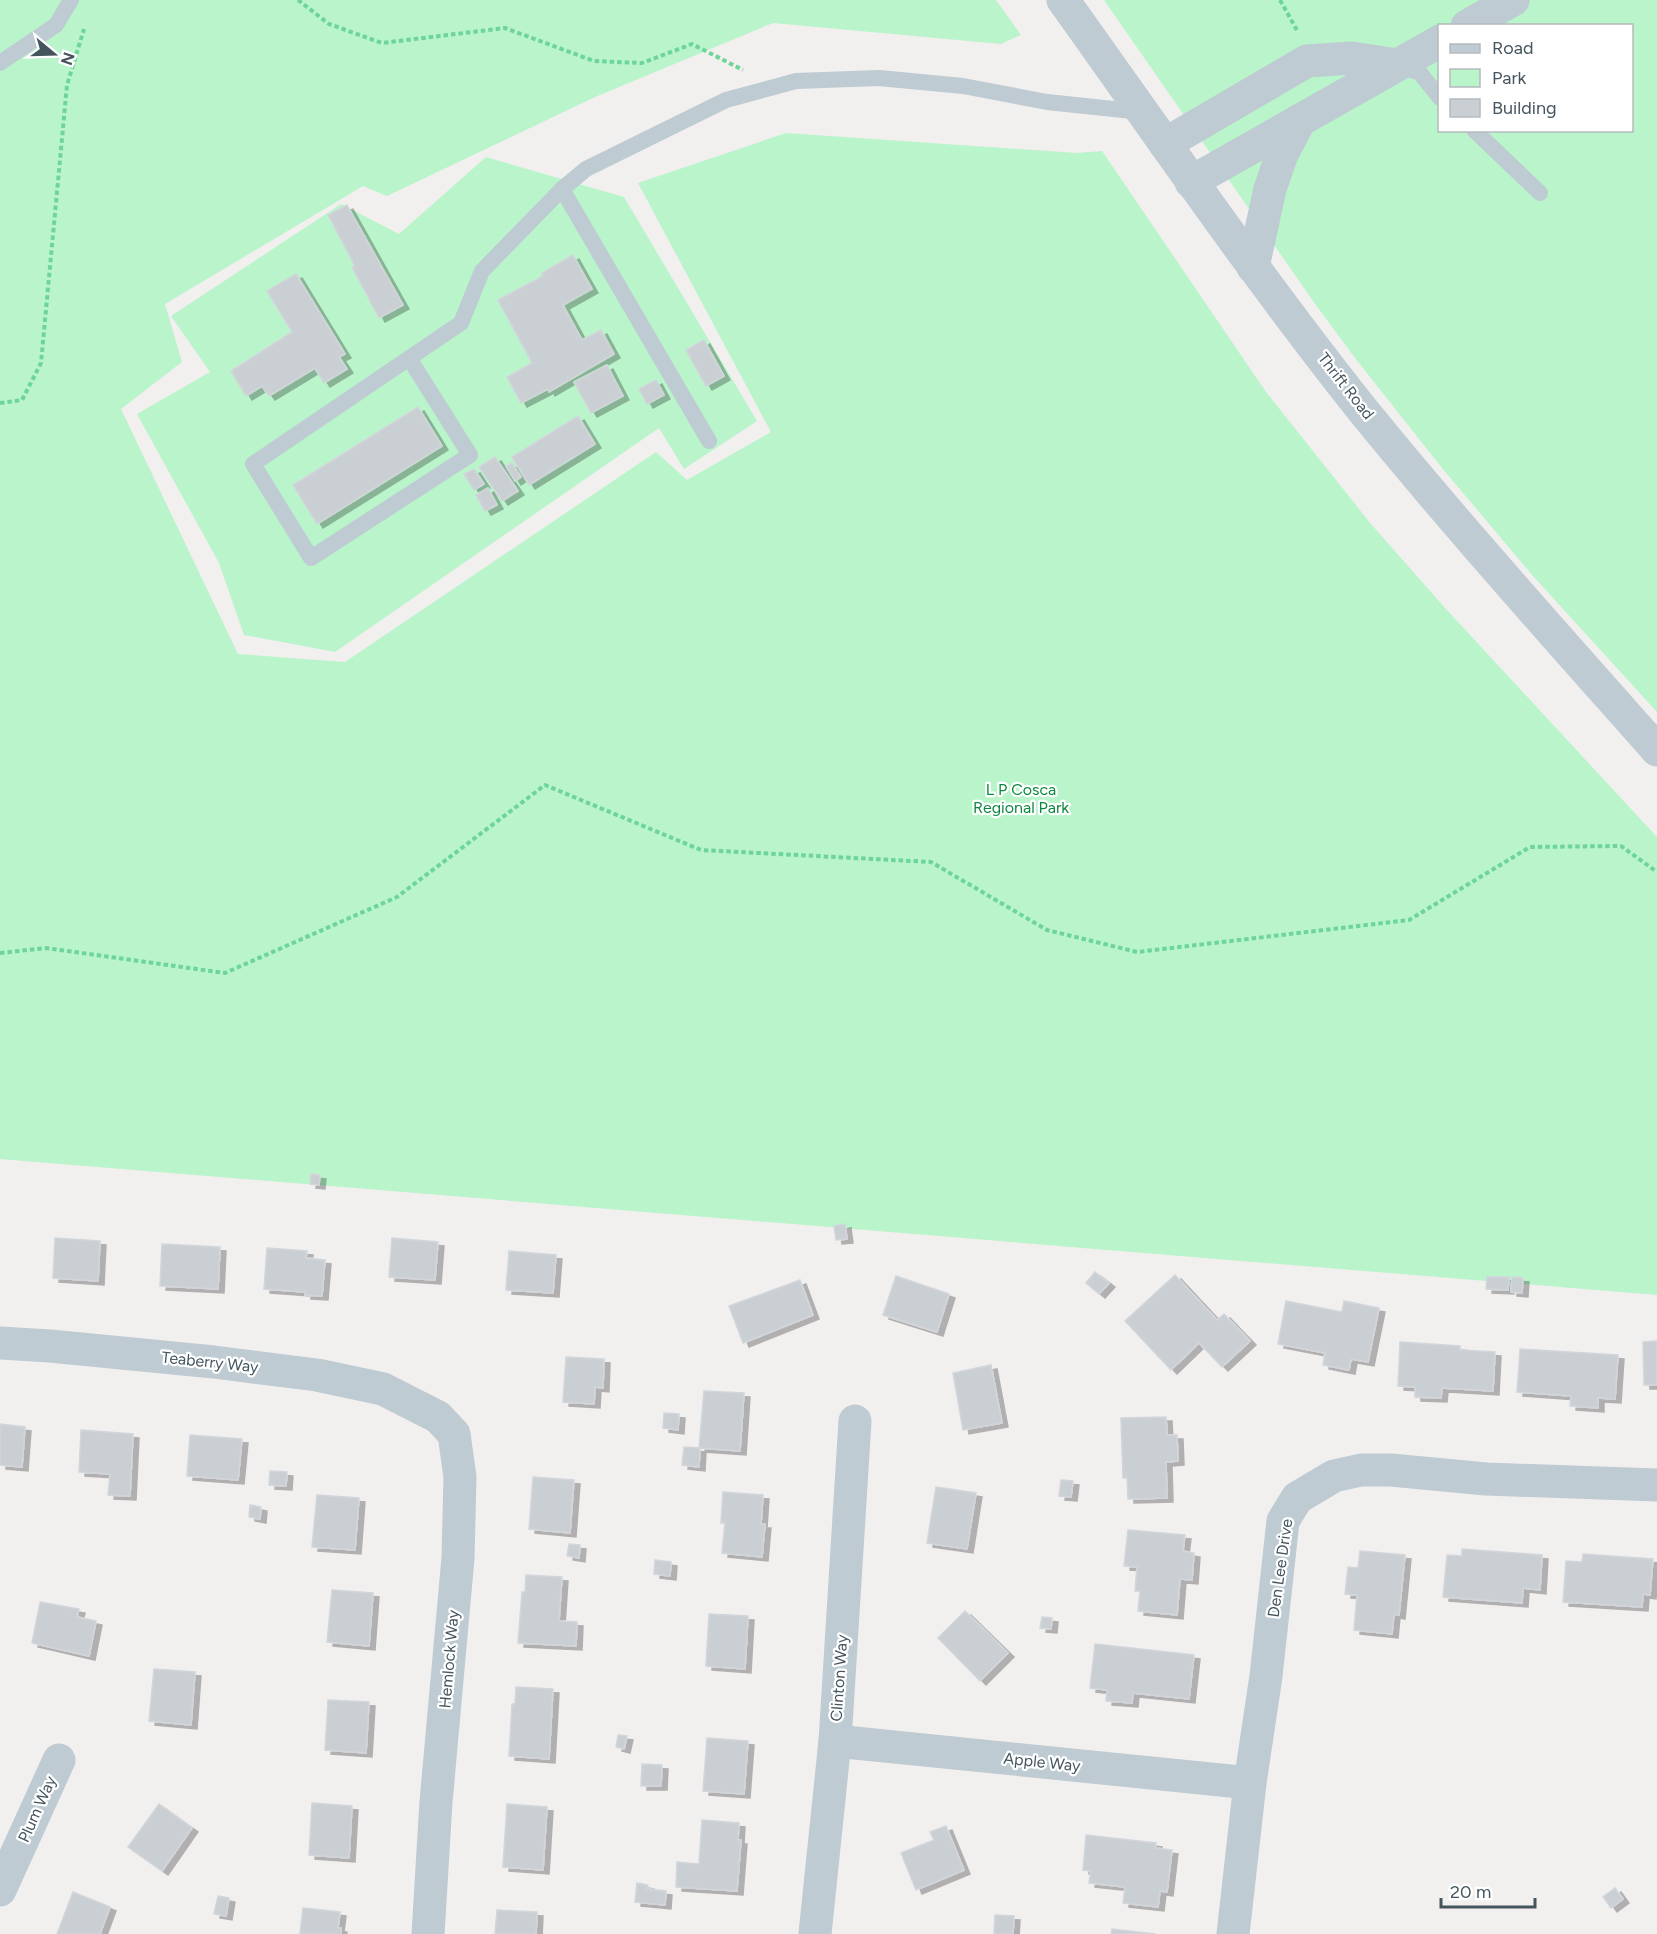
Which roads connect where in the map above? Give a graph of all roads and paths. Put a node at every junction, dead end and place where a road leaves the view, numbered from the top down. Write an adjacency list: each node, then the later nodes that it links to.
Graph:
1 (71, 0): 8 (lane)
2 (298, 0): 10 (path)
3 (1063, 0): 12 (street, Thrift Road)
4 (1513, 0): 6 (street)
5 (87, 21): 21 (path)
6 (1471, 24)
7 (1438, 42): 9 (street)
8 (0, 63)
9 (1397, 65): 11 (lane); 13 (street); 15 (street)
10 (776, 87): 12 (lane); 17 (lane)
11 (1438, 96)
12 (1142, 112): 15 (street, Thrift Road)
13 (1300, 120): 16 (street); 19 (street)
14 (1476, 132): 18 (lane)
15 (1165, 144): 16 (street, Thrift Road)
16 (1191, 182): 19 (street, Thrift Road)
17 (562, 189): 20 (lane); 22 (lane)
18 (1540, 193)
19 (1254, 267): 23 (street, Thrift Road)
20 (409, 358): 20 (lane)
21 (0, 404)
22 (710, 441)
23 (1657, 750)
24 (1657, 872): 25 (path)
25 (0, 952)
26 (0, 1343): 27 (street, Teaberry Way)
27 (415, 1404): 34 (street, Hemlock Way)
28 (855, 1421): 30 (street, Clinton Way)
29 (1657, 1485): 32 (street, Den Lee Drive)
30 (835, 1741): 32 (street, Apple Way); 35 (street, Clinton Way)
31 (59, 1760): 33 (street, Plum Way)
32 (1250, 1783): 36 (street, Den Lee Drive)
33 (0, 1890)
34 (428, 1934)
35 (815, 1934)
36 (1233, 1934)

